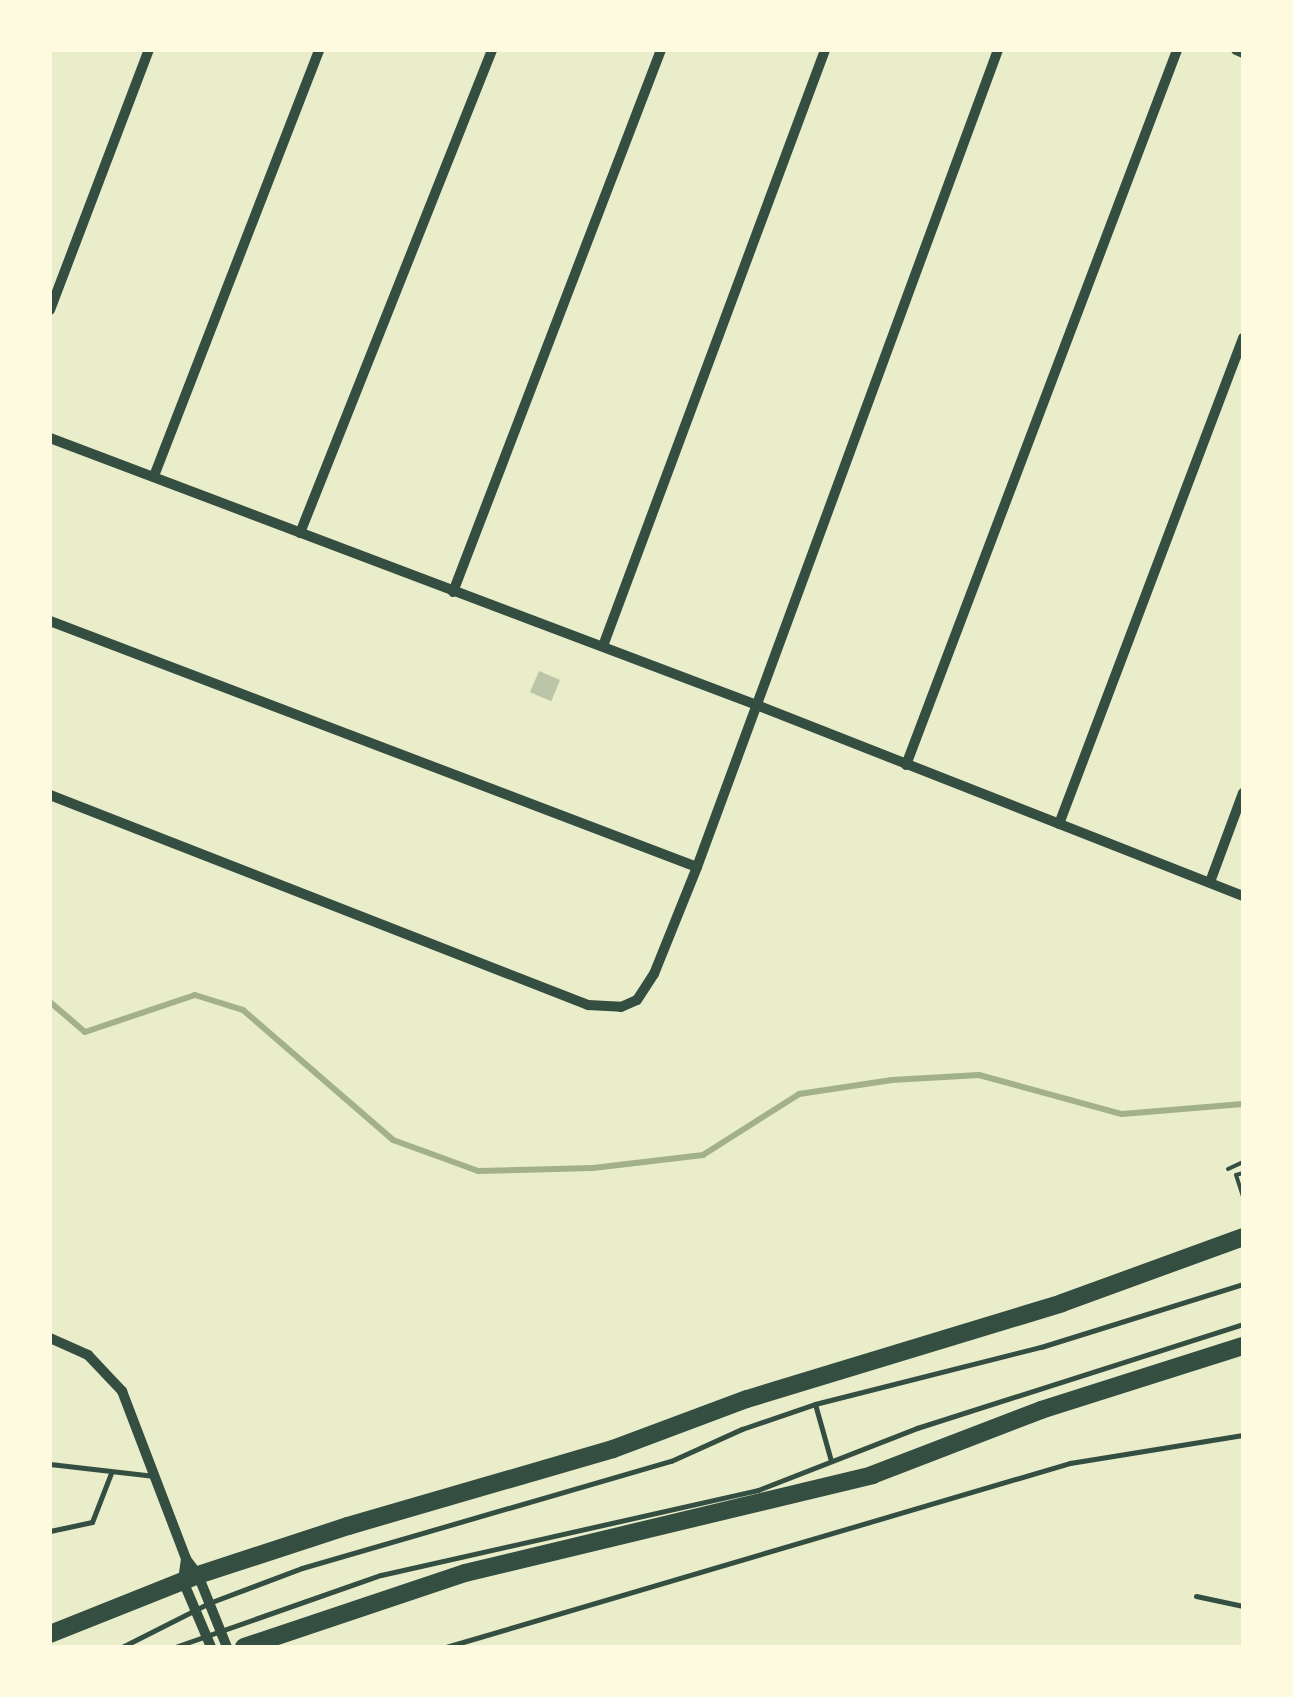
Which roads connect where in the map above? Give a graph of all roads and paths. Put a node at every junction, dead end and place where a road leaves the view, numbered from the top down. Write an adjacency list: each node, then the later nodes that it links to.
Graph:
1 (149, 50): 8 (street)
2 (320, 50): 11 (street)
3 (492, 50): 12 (street)
4 (661, 50): 13 (street)
5 (825, 50): 15 (street)
6 (998, 50): 16 (street)
7 (1177, 50): 17 (street)
8 (50, 310)
9 (1243, 338): 20 (street)
10 (50, 438): 11 (street)
11 (154, 476): 12 (street)
12 (300, 533): 13 (street)
13 (453, 592): 15 (street)
14 (50, 621): 21 (street)
15 (602, 646): 16 (street)
16 (754, 704): 17 (street); 21 (street)
17 (906, 765): 20 (street)
18 (1243, 794): 22 (street)
19 (50, 795): 21 (street)
20 (1059, 824): 22 (street)
21 (698, 867)
22 (1210, 882): 23 (street)
23 (1243, 896)
24 (1243, 1162): 25 (path)
25 (1228, 1169)
26 (1243, 1173): 27 (path)
27 (1243, 1196)
28 (1243, 1237): 40 (main road)
29 (1243, 1284): 33 (lane)
30 (1243, 1324): 35 (lane)
31 (50, 1338): 38 (street)
32 (1243, 1346): 52 (main road)
33 (815, 1404): 35 (lane); 42 (lane)
34 (1243, 1435): 53 (lane)
35 (831, 1461): 45 (lane)
36 (50, 1464): 37 (lane)
37 (111, 1473): 38 (lane); 39 (lane)
38 (157, 1476): 40 (street)
39 (50, 1531)
40 (191, 1578): 42 (street); 44 (street); 46 (main road)
41 (1196, 1596): 43 (lane)
42 (209, 1603): 44 (lane); 45 (street)
43 (1243, 1606)
44 (196, 1610): 47 (street); 48 (lane)
45 (220, 1628): 47 (lane); 51 (street)
46 (50, 1634)
47 (206, 1634): 49 (lane); 50 (street)
48 (122, 1647)
49 (175, 1647)
50 (211, 1647)
51 (227, 1647)
52 (244, 1647)
53 (446, 1647)

